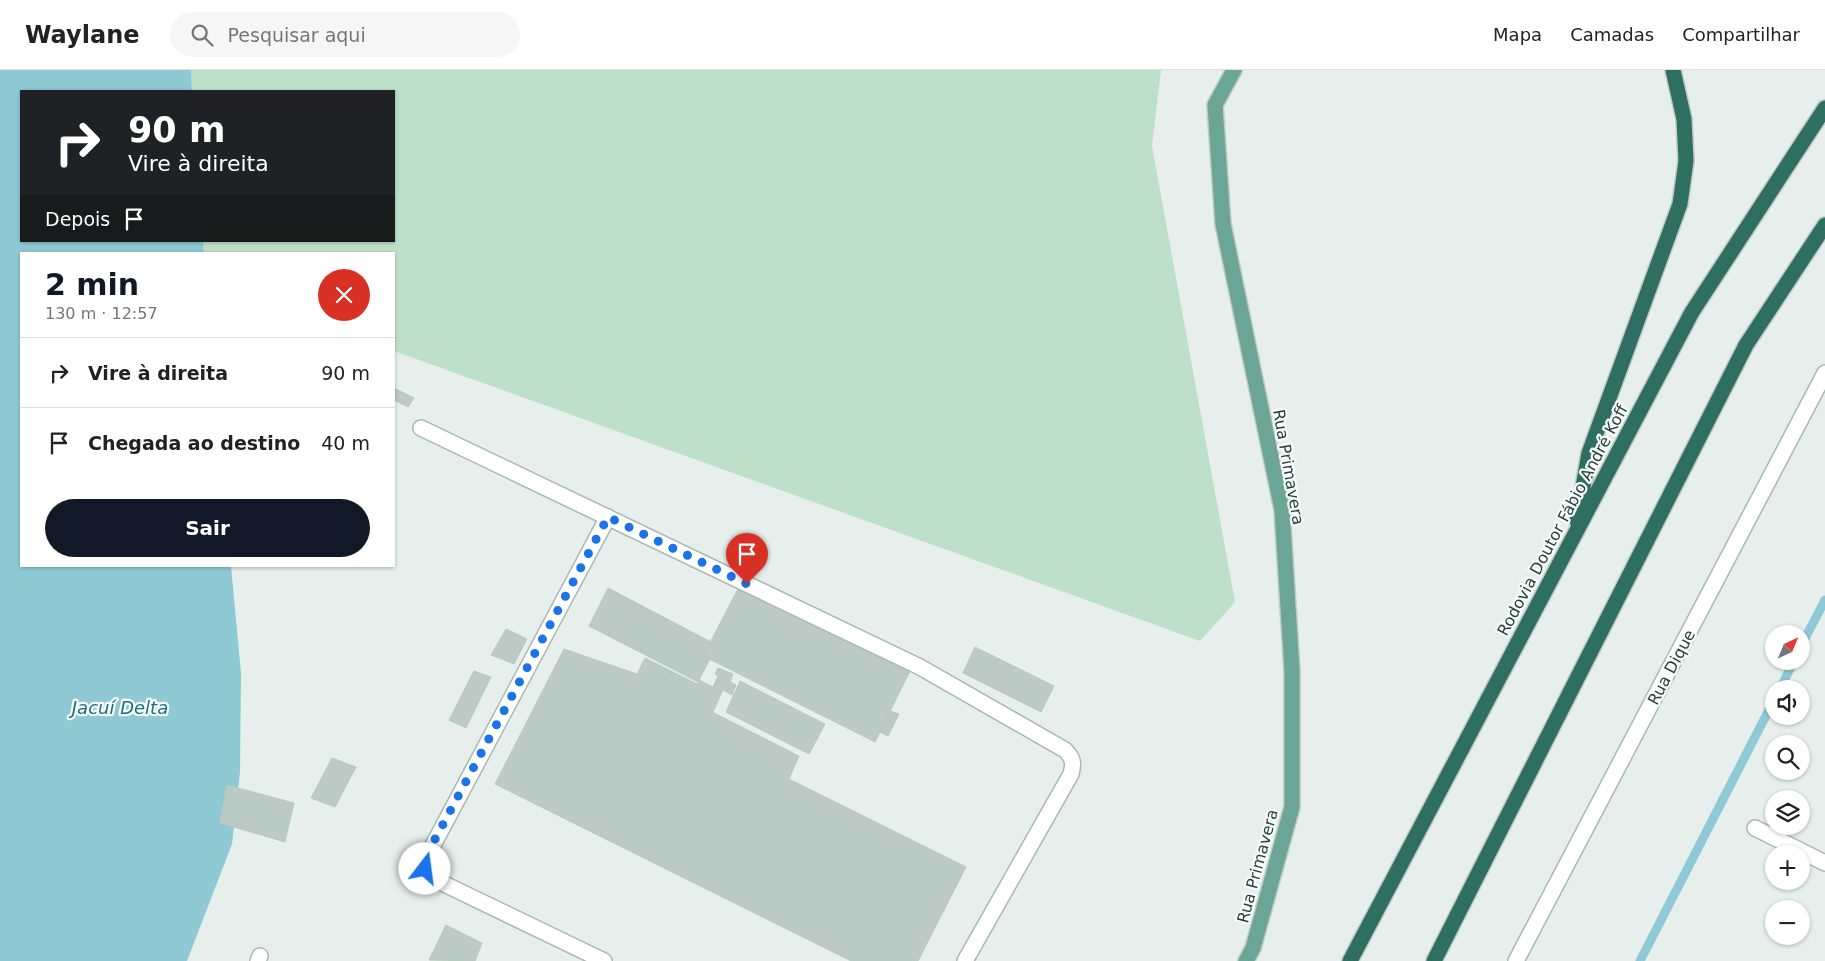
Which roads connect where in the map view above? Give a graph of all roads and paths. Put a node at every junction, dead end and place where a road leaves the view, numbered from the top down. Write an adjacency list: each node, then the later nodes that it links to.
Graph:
1 (1234, 70): 13 (main road, Rua Primavera)
2 (1673, 70): 8 (highway)
3 (1825, 108): 8 (highway, Rodovia Doutor Fábio André Koff)
4 (1825, 225): 15 (highway)
5 (1825, 373): 16 (street, Rua Dique)
6 (421, 428): 7 (street)
7 (608, 517): 11 (street); 12 (street)
8 (1575, 534): 14 (highway, Rodovia Doutor Fábio André Koff)
9 (1755, 828): 10 (street)
10 (1825, 864)
11 (604, 961)
12 (965, 961)
13 (1246, 961)
14 (1350, 961)
15 (1434, 961)
16 (1516, 961)

